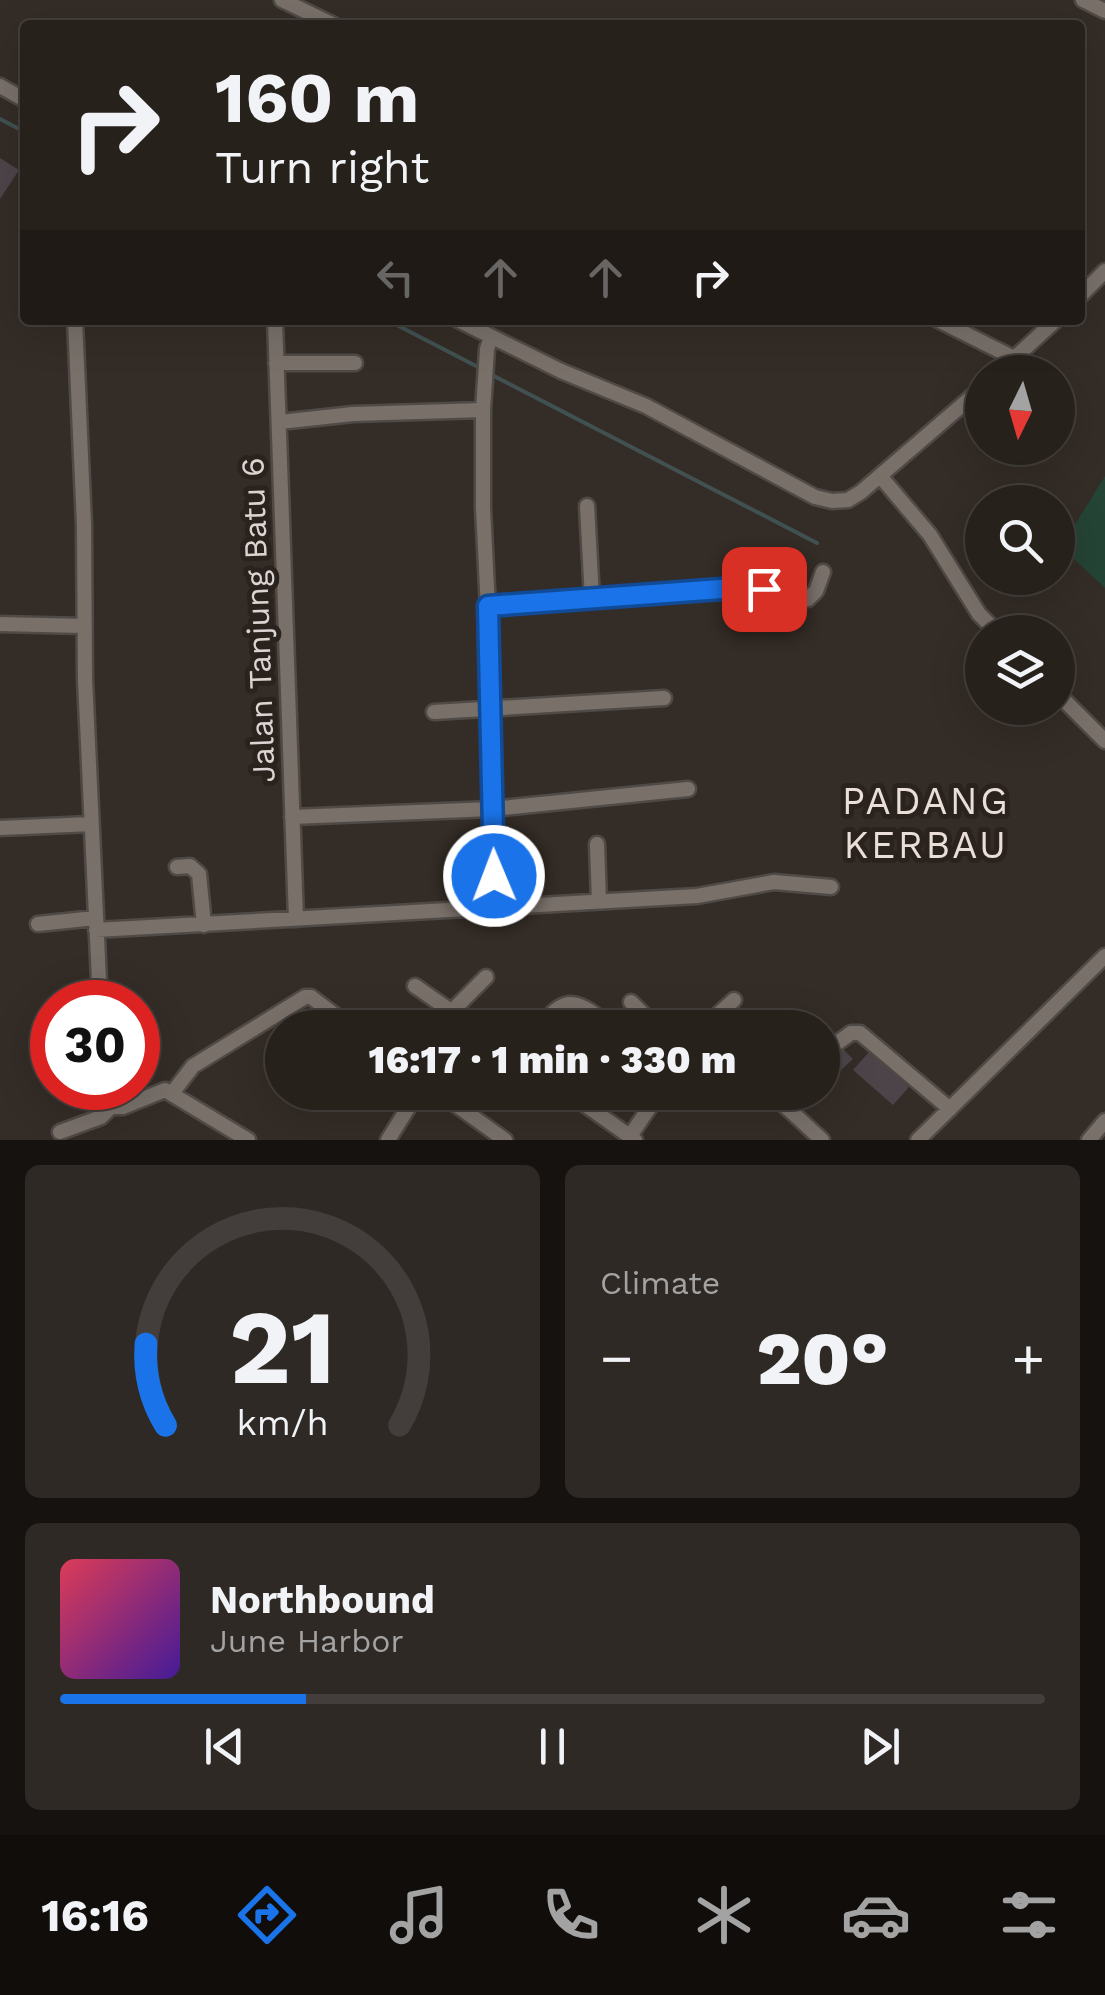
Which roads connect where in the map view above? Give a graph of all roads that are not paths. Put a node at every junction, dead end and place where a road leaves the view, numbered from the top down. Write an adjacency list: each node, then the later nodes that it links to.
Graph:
1 (282, 0): 4 (street)
2 (1083, 0): 3 (street)
3 (1105, 11)
4 (324, 20)
5 (1105, 271): 6 (street)
6 (1085, 291)
7 (74, 325): 27 (street)
8 (275, 325): 15 (street, Jalan Tanjung Batu 6)
9 (465, 325): 12 (street)
10 (948, 325): 13 (street)
11 (1050, 325): 14 (street)
12 (488, 343): 18 (street); 20 (street)
13 (1008, 355)
14 (1017, 355)
15 (276, 363): 16 (street); 19 (street, Jalan Tanjung Batu 6)
16 (355, 363)
17 (965, 403): 20 (street)
18 (483, 410): 19 (street); 24 (street)
19 (280, 422): 35 (street, Jalan Tanjung Batu 6)
20 (881, 477): 25 (street)
21 (587, 506): 23 (street)
22 (823, 572): 23 (street)
23 (592, 598): 24 (street)
24 (488, 606): 29 (street)
25 (980, 615)
26 (0, 624): 27 (street)
27 (84, 626): 36 (street)
28 (664, 698): 29 (street)
29 (493, 709): 31 (street); 34 (street)
30 (1075, 711): 32 (street)
31 (434, 712)
32 (1105, 741)
33 (688, 789): 34 (street)
34 (492, 808): 35 (street); 42 (street)
35 (292, 817): 43 (street, Jalan Tanjung Batu 6)
36 (91, 824): 37 (street); 45 (street)
37 (0, 828)
38 (596, 844): 41 (street)
39 (177, 867): 46 (street)
40 (830, 887): 41 (street)
41 (599, 901): 42 (street)
42 (494, 908): 43 (street)
43 (296, 919): 46 (street)
44 (38, 924): 45 (street)
45 (96, 924): 46 (street); 49 (street)
46 (204, 925)
47 (1105, 956): 65 (street)
48 (486, 978): 56 (street)
49 (99, 980)
50 (415, 986): 55 (street)
51 (734, 1000): 60 (street)
52 (630, 1002): 59 (street)
53 (284, 1010): 54 (street)
54 (328, 1010)
55 (451, 1010)
56 (453, 1010)
57 (555, 1010): 58 (street)
58 (589, 1010)
59 (638, 1010)
60 (723, 1010)
61 (265, 1022): 64 (street)
62 (840, 1041): 65 (street)
63 (160, 1092): 64 (street)
64 (173, 1092): 75 (street)
65 (950, 1109): 79 (street)
66 (107, 1110): 73 (street)
67 (407, 1110): 76 (street)
68 (463, 1110): 77 (street)
69 (592, 1110): 74 (street)
70 (649, 1110): 74 (street)
71 (790, 1110): 78 (street)
72 (1105, 1120): 80 (street)
73 (60, 1132)
74 (632, 1138)
75 (248, 1140)
76 (388, 1140)
77 (505, 1140)
78 (822, 1140)
79 (918, 1140)
80 (1089, 1140)

